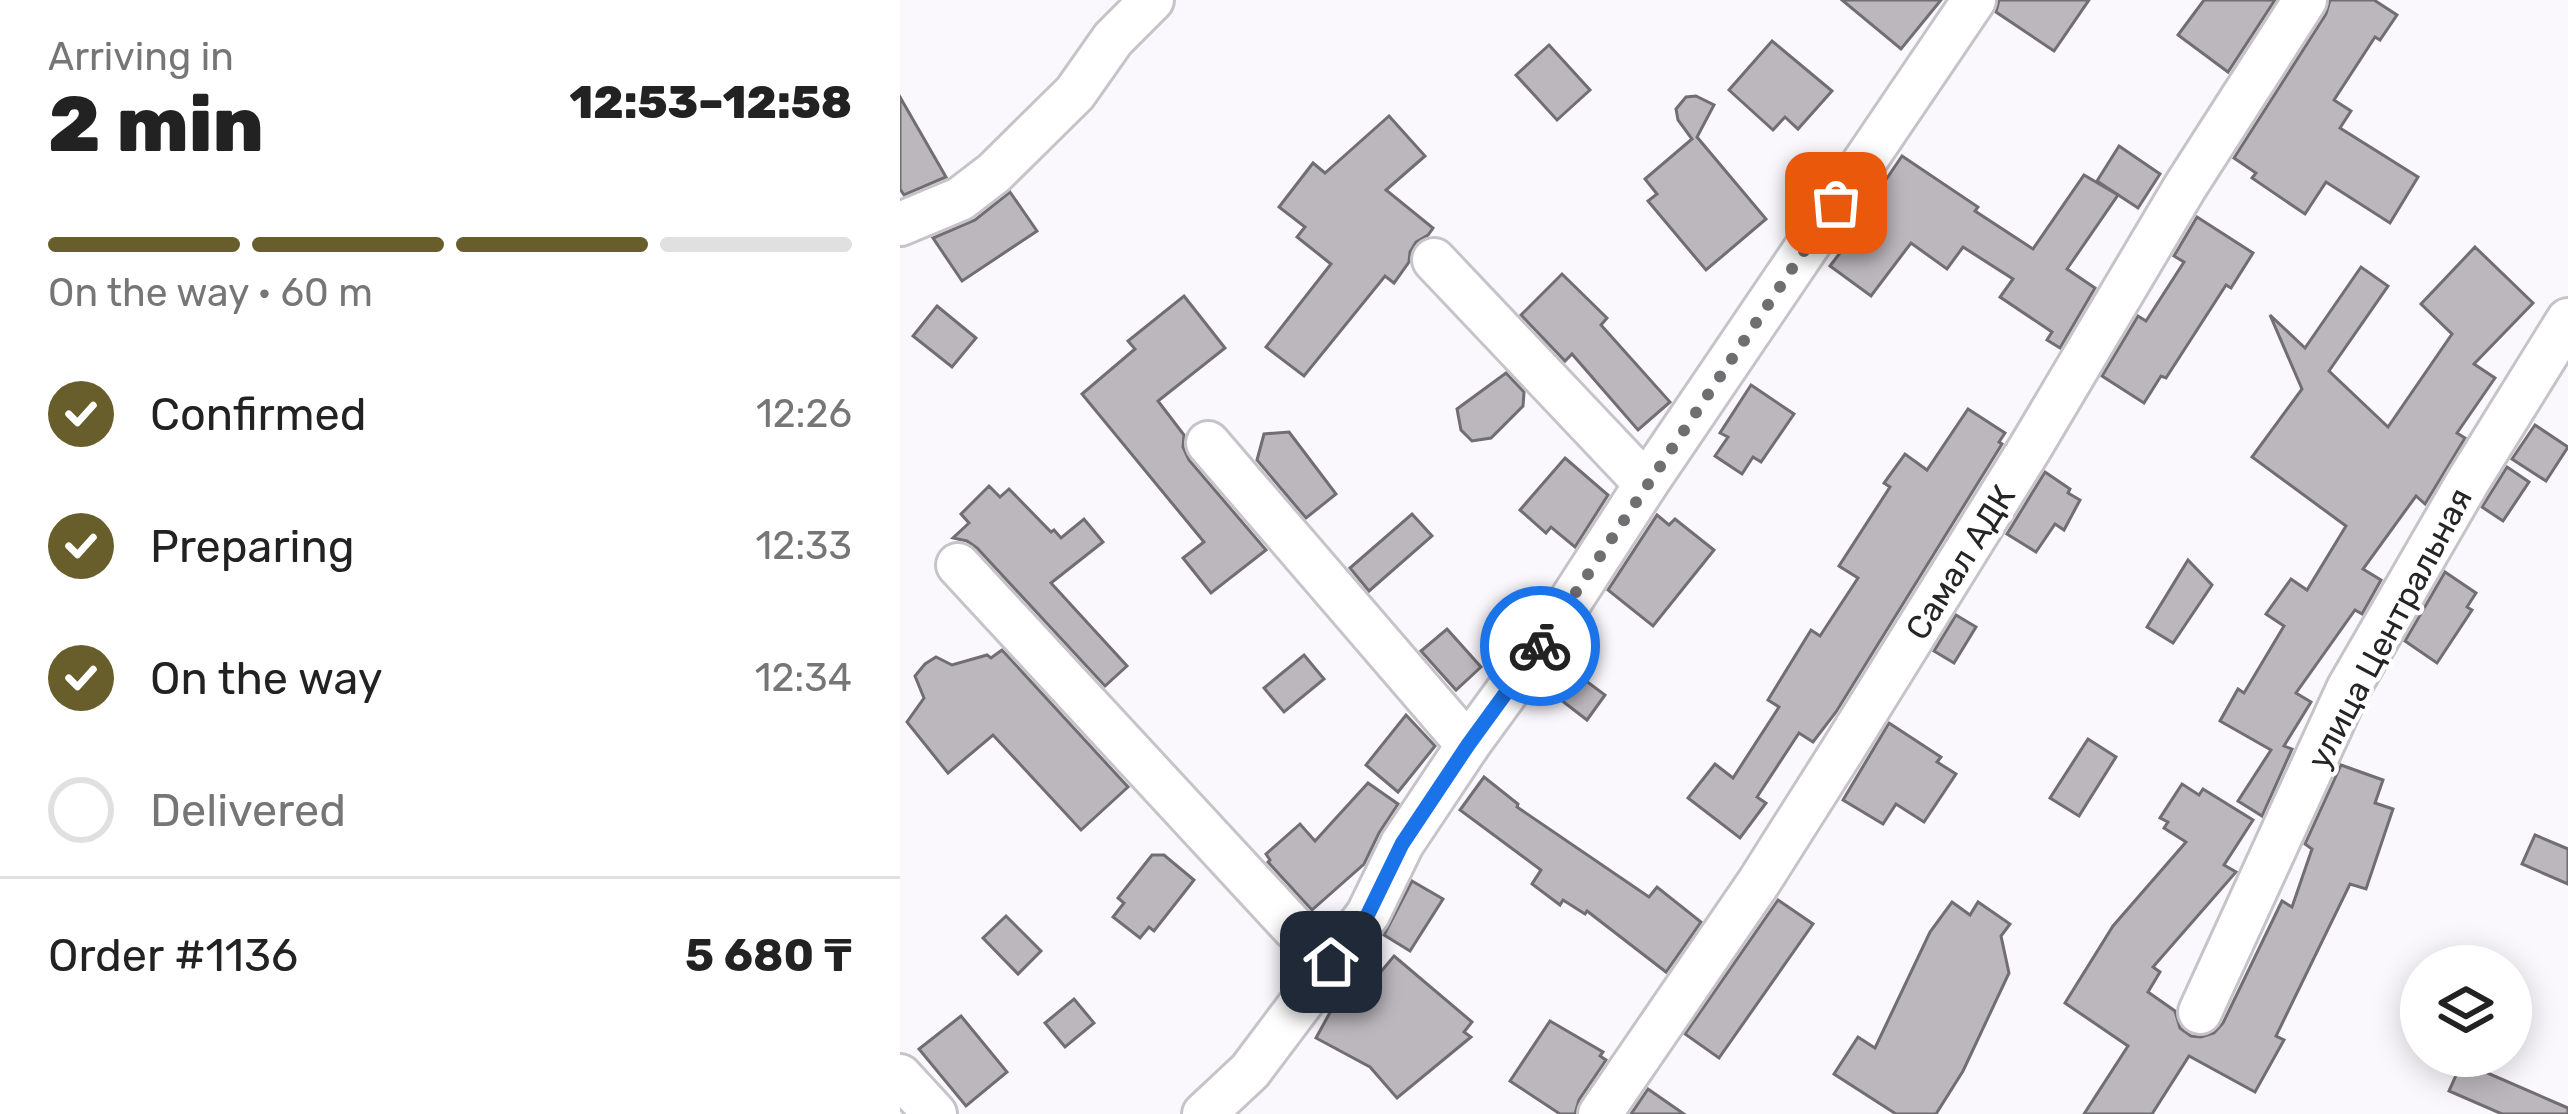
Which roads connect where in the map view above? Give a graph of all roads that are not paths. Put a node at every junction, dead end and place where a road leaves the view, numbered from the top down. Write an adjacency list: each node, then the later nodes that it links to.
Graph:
1 (1152, 0): 4 (street)
2 (1974, 0): 8 (street)
3 (2306, 0): 16 (street, Самал АДК)
4 (900, 224)
5 (1434, 260): 8 (street)
6 (2568, 320): 12 (street, улица Центральная)
7 (1208, 443): 10 (street)
8 (1646, 484): 10 (street)
9 (958, 565): 11 (street)
10 (1468, 745): 11 (street)
11 (1331, 962): 15 (street)
12 (2200, 1012)
13 (900, 1076): 14 (street)
14 (934, 1114)
15 (1204, 1114)
16 (1600, 1114)

